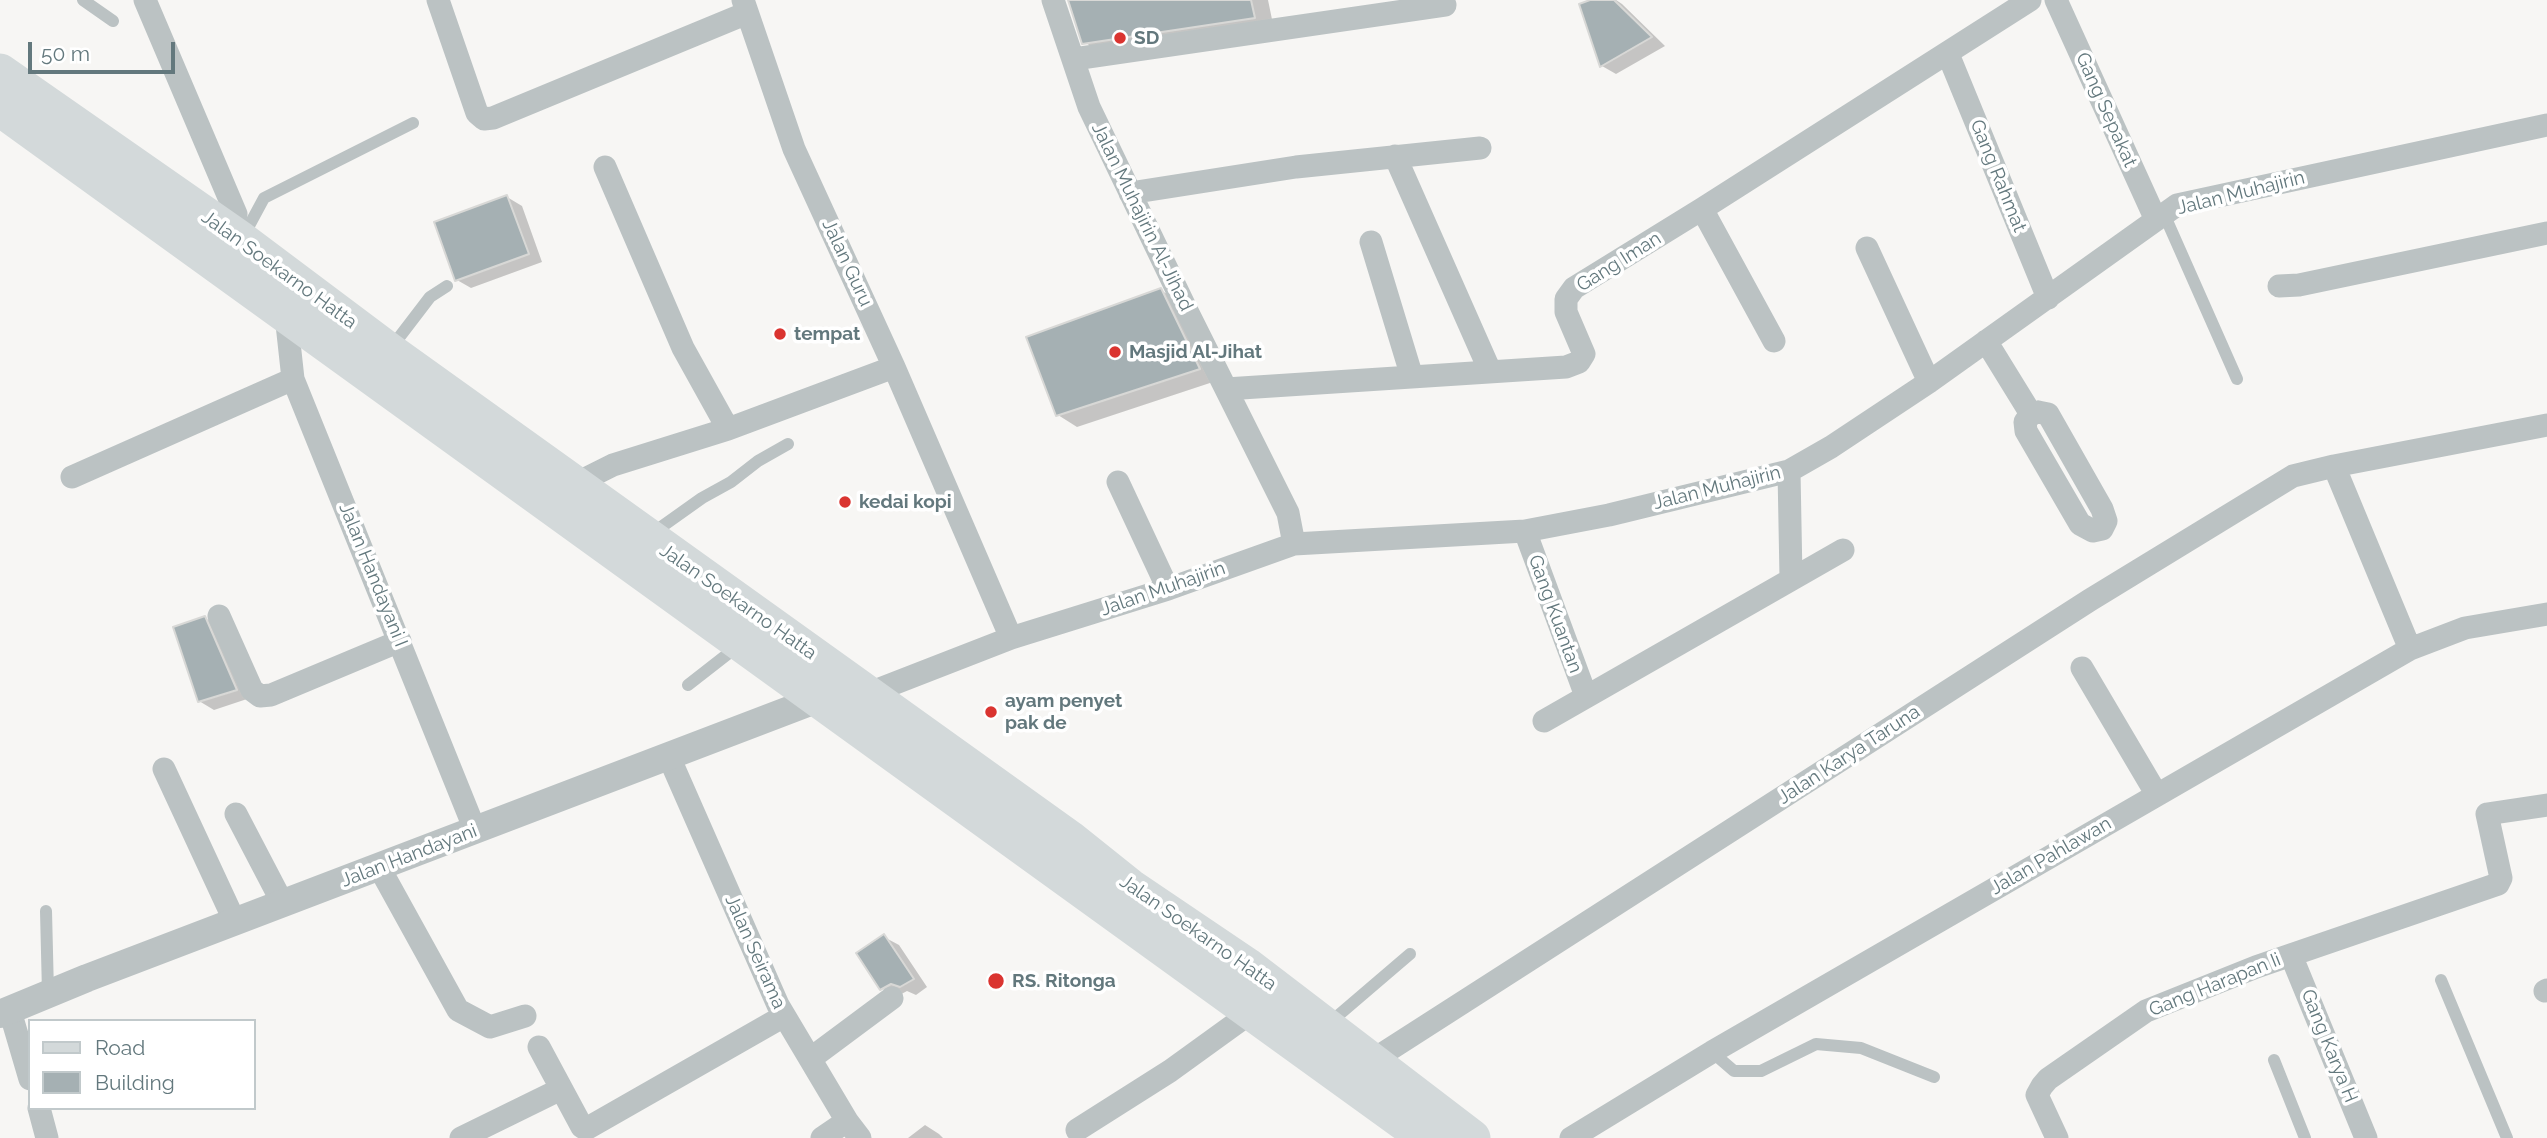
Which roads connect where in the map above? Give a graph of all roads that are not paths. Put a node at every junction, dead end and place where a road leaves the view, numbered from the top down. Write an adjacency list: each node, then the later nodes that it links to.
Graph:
1 (83, 0): 9 (lane)
2 (145, 0): 23 (street)
3 (438, 0): 8 (street)
4 (1053, 0): 11 (street, Jalan Muhajirin Al-Jihad)
5 (2056, 0): 21 (street, Gang Sepakat)
6 (2018, 3): 10 (street, Gang Iman)
7 (1446, 5): 11 (street)
8 (745, 6): 33 (street, Jalan Guru)
9 (113, 21)
10 (1948, 54): 20 (street, Gang Iman); 28 (street, Gang Rahmat)
11 (1074, 60): 19 (street, Jalan Muhajirin Al-Jihad)
12 (0, 72): 23 (main road, Jalan Soekarno Hatta)
13 (0, 108): 29 (main road, Jalan Soekarno Hatta)
14 (413, 123): 23 (lane)
15 (2547, 125): 21 (street, Jalan Muhajirin)
16 (1480, 148): 17 (street)
17 (1395, 156): 19 (street); 34 (street)
18 (605, 167): 42 (street)
19 (1130, 193): 39 (street, Jalan Muhajirin Al-Jihad)
20 (1702, 209): 30 (street); 34 (street, Gang Iman)
21 (2160, 217): 28 (street, Jalan Muhajirin); 37 (lane)
22 (2547, 233): 27 (street)
23 (237, 238): 32 (main road, Jalan Soekarno Hatta)
24 (1371, 242): 35 (street)
25 (1867, 248): 38 (street)
26 (447, 286): 32 (lane)
27 (2279, 286)
28 (2048, 298): 31 (street, Jalan Muhajirin)
29 (286, 315): 36 (street, Jalan Handayani I); 59 (main road, Jalan Soekarno Hatta)
30 (1774, 341)
31 (1986, 341): 38 (street, Jalan Muhajirin); 40 (street)
32 (389, 351): 48 (main road, Jalan Soekarno Hatta)
33 (894, 367): 42 (street); 57 (street, Jalan Guru)
34 (1490, 371): 35 (street, Gang Iman)
35 (1412, 377): 39 (street, Gang Iman)
36 (293, 379): 46 (street); 58 (street, Jalan Handayani I)
37 (2237, 379)
38 (1929, 382): 45 (street, Jalan Muhajirin)
39 (1226, 389): 51 (street, Jalan Muhajirin Al-Jihad)
40 (2031, 414): 40 (street)
41 (2547, 425): 44 (street, Jalan Karya Taruna)
42 (728, 429): 48 (street)
43 (788, 444): 50 (lane)
44 (2334, 466): 60 (street); 90 (street, Jalan Karya Taruna)
45 (1788, 471): 49 (street, Jalan Muhajirin); 53 (street)
46 (72, 477)
47 (1118, 482): 54 (street)
48 (575, 484): 50 (main road, Jalan Soekarno Hatta)
49 (1525, 531): 51 (street, Jalan Muhajirin); 64 (street, Gang Kuantan)
50 (647, 537): 63 (main road, Jalan Soekarno Hatta)
51 (1294, 544): 54 (street, Jalan Muhajirin)
52 (1843, 550): 53 (street)
53 (1791, 578): 64 (street)
54 (1168, 589): 57 (street, Jalan Muhajirin)
55 (2547, 614): 60 (street, Jalan Pahlawan)
56 (219, 616): 58 (street)
57 (1011, 638): 63 (street, Jalan Muhajirin)
58 (400, 641): 72 (street, Jalan Handayani I)
59 (741, 644): 62 (lane); 65 (main road, Jalan Soekarno Hatta)
60 (2410, 649): 69 (street, Jalan Pahlawan)
61 (2082, 668): 69 (street)
62 (688, 685)
63 (867, 694): 80 (main road, Jalan Soekarno Hatta)
64 (1586, 696): 66 (street)
65 (818, 699): 67 (street, Jalan Handayani); 80 (main road, Jalan Soekarno Hatta)
66 (1544, 721)
67 (669, 757): 72 (street, Jalan Handayani); 85 (street, Jalan Seirama)
68 (164, 769): 76 (street)
69 (2157, 795): 88 (street, Jalan Pahlawan)
70 (2547, 805): 78 (street, Gang Harapan Ii)
71 (236, 814): 74 (street)
72 (475, 830): 73 (street, Jalan Handayani)
73 (379, 867): 74 (street, Jalan Handayani); 84 (street)
74 (283, 904): 76 (street, Jalan Handayani)
75 (46, 911): 81 (lane)
76 (234, 922): 81 (street, Jalan Handayani)
77 (1410, 954): 86 (lane)
78 (2291, 955): 104 (street, Gang Harapan Ii); 106 (street, Gang Karya H)
79 (2441, 980): 107 (lane)
80 (1242, 990): 86 (main road, Jalan Soekarno Hatta); 97 (street); 101 (main road, Jalan Soekarno Hatta)
81 (48, 994): 83 (street, Jalan Handayani)
82 (892, 998): 89 (street)
83 (5, 1012): 92 (street)
84 (525, 1016)
85 (784, 1016): 89 (street, Jalan Seirama); 94 (street)
86 (1327, 1025): 90 (main road, Jalan Soekarno Hatta)
87 (539, 1046): 94 (street)
88 (1712, 1052): 93 (lane); 103 (street, Jalan Pahlawan)
89 (810, 1059): 96 (street, Jalan Seirama)
90 (1373, 1060): 102 (main road, Jalan Soekarno Hatta)
91 (2274, 1060): 105 (lane)
92 (28, 1074)
93 (1934, 1077)
94 (561, 1089): 99 (street)
95 (39, 1110): 98 (street)
96 (854, 1130): 100 (street)
97 (1077, 1130)
98 (47, 1138)
99 (461, 1138)
100 (822, 1138)
101 (1426, 1138)
102 (1472, 1138)
103 (1571, 1138)
104 (2057, 1138)
105 (2305, 1138)
106 (2366, 1138)
107 (2507, 1138)

